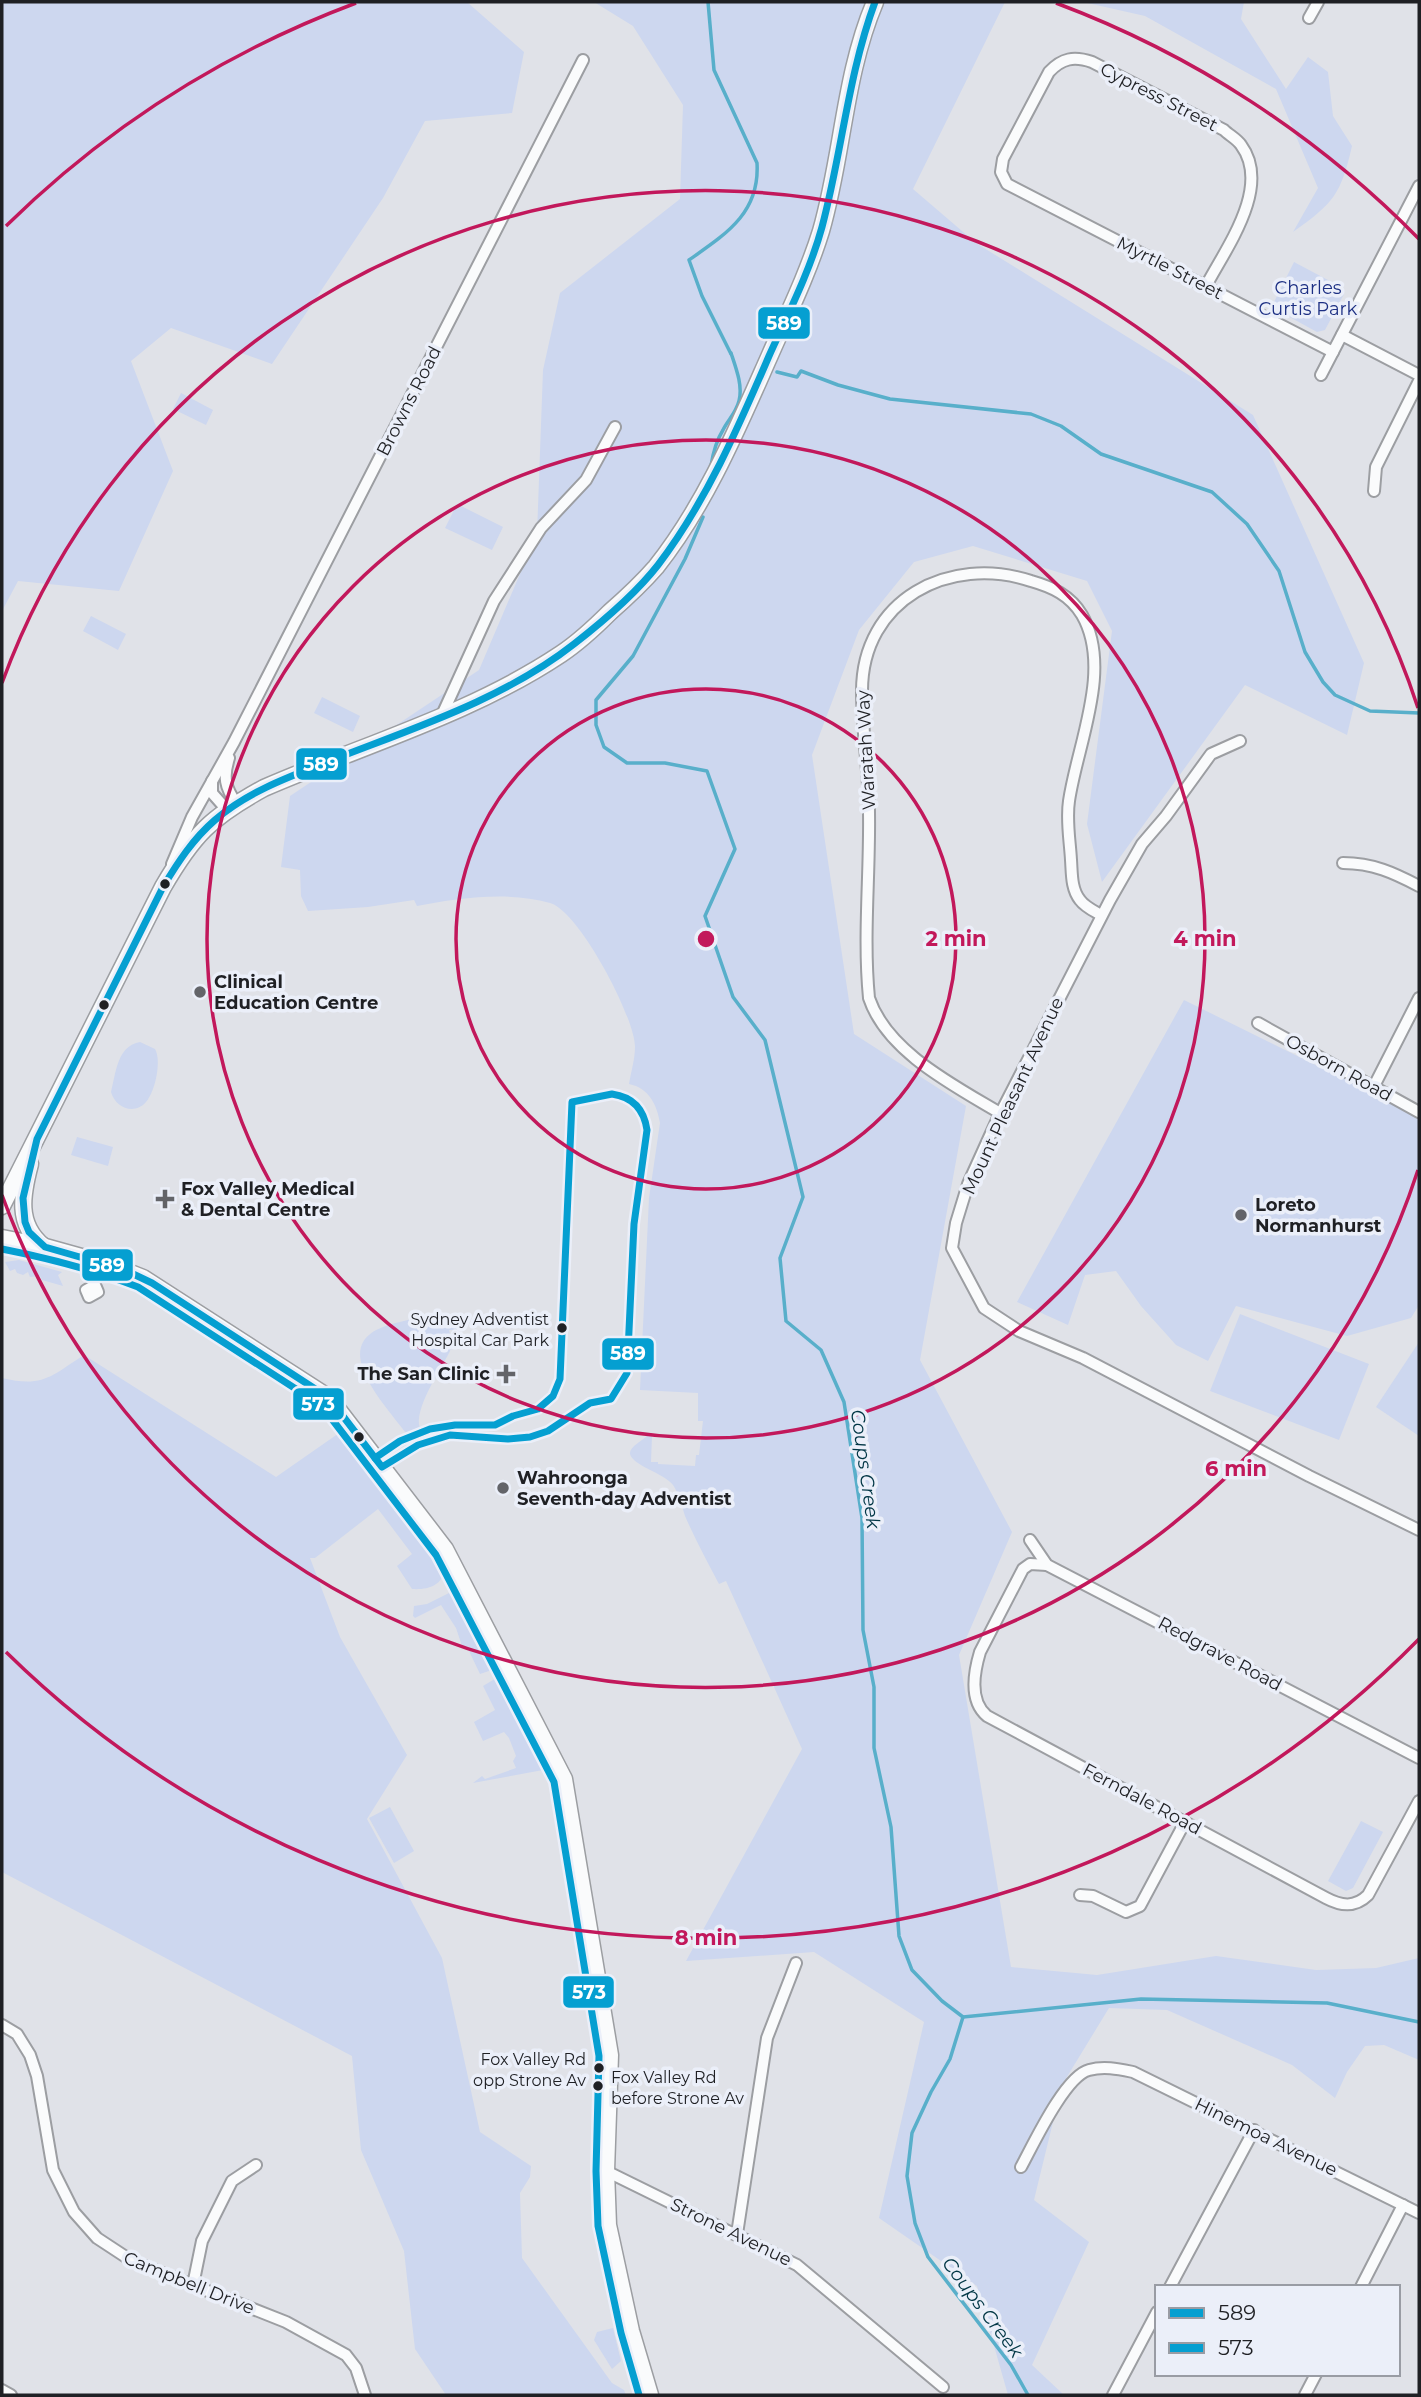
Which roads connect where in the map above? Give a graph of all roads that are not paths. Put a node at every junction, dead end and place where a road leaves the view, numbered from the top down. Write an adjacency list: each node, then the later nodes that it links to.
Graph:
1 (875, 2): 15 (main road)
2 (1318, 2): 3 (street)
3 (1309, 19)
4 (583, 60): 17 (street, Browns Road)
5 (1007, 184): 7 (street, Myrtle Street); 7 (street, Cypress Street)
6 (1419, 186): 8 (street)
7 (1206, 286): 9 (street, Myrtle Street)
8 (1342, 335): 9 (street); 11 (street)
9 (1333, 352): 10 (street)
10 (1321, 375)
11 (1419, 375)
12 (1419, 381): 14 (street)
13 (615, 426): 15 (street)
14 (1374, 491)
15 (442, 715): 19 (main road)
16 (1240, 741): 23 (street, Mount Pleasant Avenue)
17 (234, 742): 18 (street, Browns Road); 19 (street, Browns Road)
18 (212, 778): 19 (street); 22 (street, Browns Road)
19 (232, 807): 22 (main road)
20 (1343, 863): 21 (street)
21 (1419, 886)
22 (163, 887): 29 (main road)
23 (1101, 915): 28 (street, Mount Pleasant Avenue); 28 (street, Waratah Way)
24 (1419, 998): 26 (street)
25 (1258, 1023): 26 (street, Osborn Road)
26 (1373, 1088): 27 (street, Osborn Road)
27 (1419, 1112)
28 (1000, 1113): 33 (street, Mount Pleasant Avenue)
29 (37, 1139): 30 (main road); 32 (main road)
30 (2, 1206)
31 (2, 1238): 32 (main road)
32 (45, 1247): 45 (main road)
33 (1419, 1530)
34 (1030, 1540): 35 (street)
35 (1046, 1565): 36 (street, Redgrave Road); 38 (street, Ferndale Road)
36 (1419, 1758)
37 (1419, 1801): 38 (street, Ferndale Road)
38 (1185, 1822): 39 (street)
39 (1080, 1895)
40 (796, 1963): 48 (street)
41 (2, 2025): 51 (street, Campbell Drive)
42 (1254, 2130): 44 (street, Hinemoa Avenue); 46 (street, Hinemoa Avenue); 49 (street)
43 (256, 2165): 51 (street)
44 (1021, 2167)
45 (606, 2171): 48 (street, Strone Avenue); 58 (main road)
46 (1403, 2205): 47 (street, Hinemoa Avenue); 50 (street)
47 (1419, 2213)
48 (737, 2234): 54 (street, Strone Avenue)
49 (1171, 2285)
50 (1362, 2285)
51 (194, 2286): 57 (street, Campbell Drive)
52 (1155, 2316): 59 (street)
53 (1315, 2376): 60 (street)
54 (943, 2387)
55 (2, 2390): 56 (street)
56 (11, 2395)
57 (365, 2395)
58 (650, 2395)
59 (1112, 2395)
60 (1305, 2395)

